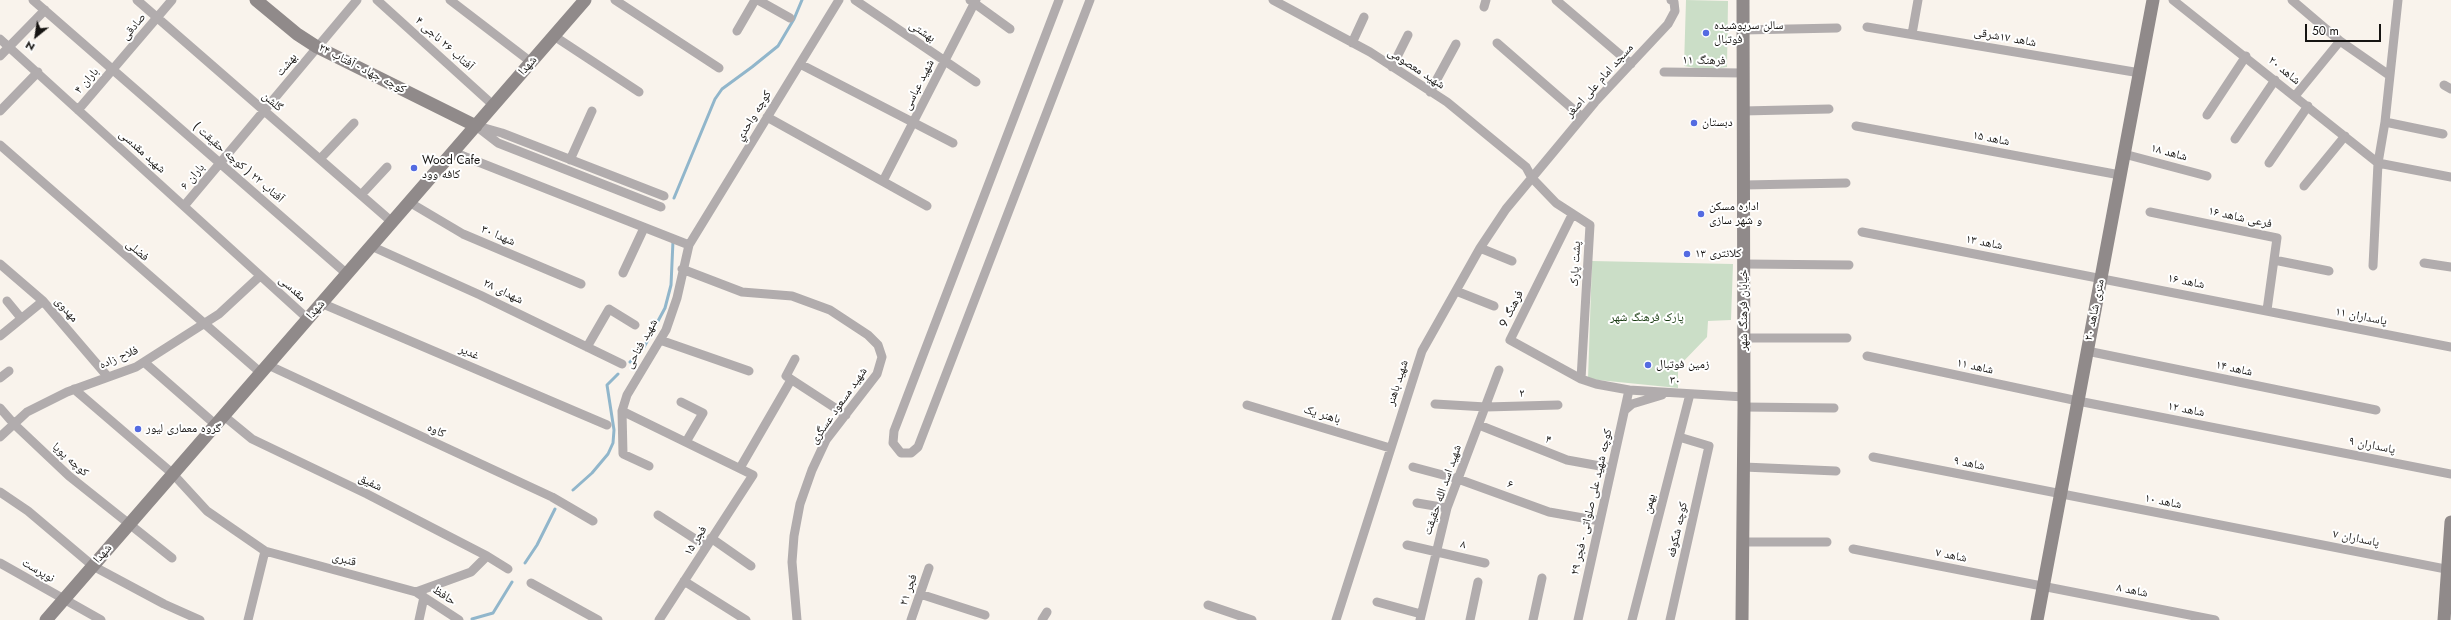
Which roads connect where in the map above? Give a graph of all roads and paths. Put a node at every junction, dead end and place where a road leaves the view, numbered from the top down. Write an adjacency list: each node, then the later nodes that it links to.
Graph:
1 (33, 0): 26 (street, آفتاب ۲۲ ( کوچه حقیقت ))
2 (137, 0): 28 (street, گلشن)
3 (172, 0): 28 (street, صادقی)
4 (256, 0): 44 (main road, کوچه جهاد - آفتاب ۲۴)
5 (357, 0): 44 (street, بهشت)
6 (378, 0): 64 (street, آفتاب ۲۶ ناجی ۴)
7 (450, 0): 48 (street)
8 (585, 0): 37 (main road, شهدا)
9 (615, 0): 52 (street)
10 (755, 0): 34 (street)
11 (758, 0): 29 (street)
12 (839, 0): 49 (street, كوچه واحدي)
13 (855, 0): 47 (street, بهشتی)
14 (1058, 0): 15 (street)
15 (1090, 0)
16 (1273, 0): 40 (street, شهید معصومی)
17 (1556, 0): 50 (street)
18 (1671, 0): 50 (street, مسجد امام علی اصغر)
19 (1743, 0): 33 (main road, خیابان فرهنگ شهر)
20 (1918, 0): 35 (street)
21 (2153, 0): 57 (main road, ۲۰ متری شاهد)
22 (2174, 0): 46 (street, شاهد ۲۰)
23 (2292, 0): 39 (street)
24 (2398, 0): 58 (street)
25 (973, 1): 32 (street); 47 (street, شهید عباسی)
26 (45, 10): 43 (street); 53 (street, آفتاب ۲۲ ( کوچه حقیقت ))
27 (1364, 17): 40 (street)
28 (157, 18): 53 (street, صادقی); 69 (street, گلشن)
29 (790, 18)
30 (1867, 27): 35 (street, شاهد ۱۷شرقی)
31 (1837, 28): 33 (street)
32 (1010, 29)
33 (1743, 30): 56 (main road, خیابان فرهنگ شهر)
34 (736, 31)
35 (1912, 34): 57 (street, شاهد ۱۷شرقی)
36 (1408, 35): 51 (street)
37 (554, 36): 48 (main road, شهدا); 61 (street)
38 (0, 39): 43 (street, شهید مقدسی)
39 (2340, 41): 58 (street); 63 (street)
40 (1352, 43): 51 (street, شهید معصومی)
41 (1497, 43): 73 (street)
42 (1456, 44): 62 (street)
43 (10, 46): 45 (street); 54 (street, شهید مقدسی)
44 (317, 48): 69 (street, بهشت); 78 (main road, کوچه جهاد - آفتاب ۲۴)
45 (0, 56)
46 (2246, 56): 59 (street, شاهد ۲۰); 72 (street)
47 (944, 61): 60 (street, بهشتی); 75 (street, شهید عباسی)
48 (531, 62): 64 (main road, شهدا)
49 (800, 64): 74 (street, كوچه واحدي); 75 (street)
50 (1631, 64): 73 (street, مسجد امام علی اصغر)
51 (1392, 67): 62 (street, شهید معصومی)
52 (719, 68)
53 (114, 69): 67 (street, باران ۴); 89 (street, آفتاب ۲۲ ( کوچه حقیقت ))
54 (38, 72): 67 (street, شهید مقدسی); 68 (street)
55 (1664, 72): 56 (street, فرهنگ ۱۱)
56 (1743, 73): 71 (main road, خیابان فرهنگ شهر)
57 (2140, 73): 86 (main road, ۲۰ متری شاهد)
58 (2389, 75): 76 (street)
59 (2275, 80): 63 (street, شاهد ۲۰); 82 (street)
60 (976, 82)
61 (639, 92)
62 (1430, 92): 97 (street, شهید معصومی)
63 (2295, 96): 65 (street, شاهد ۲۰)
64 (494, 105): 78 (main road, شهدا)
65 (2308, 106): 81 (street, شاهد ۲۰); 90 (street)
66 (1829, 109): 71 (street)
67 (78, 110): 106 (street, شهید مقدسی)
68 (0, 111)
69 (264, 111): 87 (street, گلشن); 89 (street, بهشت)
70 (592, 111): 88 (street)
71 (1743, 111): 101 (main road, خیابان فرهنگ شهر)
72 (2207, 115)
73 (1582, 117): 97 (street, مسجد امام علی اصغر)
74 (767, 118): 98 (street); 114 (street, كوچه واحدي)
75 (913, 122): 83 (street); 98 (street, شهید عباسی)
76 (2385, 122): 80 (street); 91 (street)
77 (354, 123): 87 (street)
78 (476, 126): 85 (main road, شهدا); 88 (street); 100 (street)
79 (1856, 126): 94 (street, شاهد ۱۵)
80 (2443, 134)
81 (2345, 136): 91 (street, شاهد ۲۰); 102 (street)
82 (2235, 139)
83 (953, 144)
84 (0, 145): 140 (street, فضلی)
85 (453, 152): 105 (main road, شهدا); 112 (street)
86 (2124, 154): 94 (main road, ۲۰ متری شاهد); 95 (street, شاهد ۱۸)
87 (320, 159): 103 (street, گلشن)
88 (570, 160): 93 (street)
89 (220, 163): 106 (street, باران ۶); 128 (street, آفتاب ۲۲ ( کوچه حقیقت ))
90 (2269, 163)
91 (2378, 163): 96 (street); 123 (street)
92 (387, 167): 103 (street)
93 (609, 175): 100 (street); 104 (street)
94 (2120, 175): 130 (main road, ۲۰ متری شاهد)
95 (2207, 176)
96 (2451, 177)
97 (1532, 178): 110 (street, پشت پارک); 116 (street, شهید باهنر)
98 (883, 181): 107 (street)
99 (1846, 183): 101 (street)
100 (605, 185): 108 (street)
101 (1744, 185): 121 (main road, خیابان فرهنگ شهر)
102 (2304, 186)
103 (361, 195): 111 (street, گلشن)
104 (664, 196)
105 (409, 202): 111 (main road, شهدا); 131 (street, شهدا ۳۰)
106 (184, 206): 129 (street, شهید مقدسی)
107 (927, 206)
108 (661, 207)
109 (2150, 212): 117 (street, فرعی شاهد ۱۶)
110 (1572, 215): 159 (street, پشت پارک); 159 (street, فرهنگ 9)
111 (392, 222): 115 (main road, شهدا)
112 (644, 228): 114 (street); 127 (street)
113 (1862, 232): 130 (street, شاهد ۱۳)
114 (689, 245): 125 (street, شهید فتاحی)
115 (372, 246): 128 (main road, شهدا); 147 (street, شهدای ۲۸)
116 (1480, 248): 118 (street); 132 (street, شهید باهنر)
117 (2274, 260): 126 (street); 137 (street, فرعی شاهد ۱۶)
118 (1512, 261)
119 (2424, 263): 124 (street)
120 (0, 264): 134 (street, مهدوی)
121 (1744, 264): 122 (street); 143 (main road, خیابان فرهنگ شهر)
122 (1848, 265)
123 (2373, 266)
124 (2451, 267)
125 (682, 269): 145 (street, شهید فتاحی); 177 (street, شهید مسعود عسگری)
126 (2329, 271)
127 (623, 272)
128 (347, 274): 135 (main road, شهدا)
129 (260, 276): 139 (street, مقدسی); 140 (street, فلاح زاده)
130 (2101, 278): 137 (street, شاهد ۱۶); 148 (main road, ۲۰ متری شاهد)
131 (581, 284)
132 (1456, 291): 136 (street); 186 (street, شهید باهنر)
133 (7, 301): 138 (street)
134 (43, 301): 138 (street); 157 (street, مهدوی)
135 (321, 303): 139 (main road, شهدا); 180 (street, غدیر)
136 (1494, 306)
137 (2267, 310): 146 (street, پاسداران ۱۱)
138 (21, 318): 142 (street)
139 (308, 319): 153 (main road, شهدا)
140 (203, 324): 151 (street, فلاح زاده); 153 (street, فضلی)
141 (635, 325): 147 (street)
142 (0, 336)
143 (1744, 338): 144 (street); 167 (main road, خیابان فرهنگ شهر)
144 (1848, 338)
145 (660, 340): 156 (street); 176 (street, شهید فتاحی)
146 (2451, 346)
147 (587, 347): 152 (street, شهدای ۲۸)
148 (2087, 351): 165 (main road, ۲۰ متری شاهد); 175 (street, شاهد ۱۴)
149 (1867, 356): 165 (street, شاهد ۱۱)
150 (795, 359): 160 (street)
151 (144, 362): 157 (street, فلاح زاده); 178 (street, شفیق)
152 (622, 364)
153 (264, 369): 178 (main road, شهدا); 202 (street, کاوه)
154 (1499, 370): 171 (street, شهید اسد الله حقیقت)
155 (9, 371): 158 (street)
156 (749, 371)
157 (108, 377): 161 (street, فلاح زاده)
158 (0, 378)
159 (1581, 379): 162 (street, ۳۰)
160 (791, 380): 177 (street); 190 (street)
161 (74, 389): 179 (street, فلاح زاده); 194 (street, قنبری)
162 (1629, 390): 163 (street, ۳۰); 174 (street, کوچه شهید علی صلواتی - فجر ۲۹)
163 (1670, 392): 164 (street, ۳۰); 174 (street)
164 (1690, 394): 167 (street, ۳۰); 183 (street, بهمن)
165 (2078, 401): 185 (street, شاهد ۱۲); 198 (main road, ۲۰ متری شاهد)
166 (681, 402): 184 (street)
167 (1744, 402): 173 (street, ۳۰); 192 (main road, خیابان فرهنگ شهر)
168 (1435, 404): 171 (street, ۲)
169 (1247, 405): 186 (street, باهنر یک)
170 (1558, 405): 171 (street, ۲)
171 (1486, 407): 181 (street, شهید اسد الله حقیقت)
172 (0, 408): 179 (street, کوچه پویا)
173 (1834, 408)
174 (1625, 410): 191 (street, کوچه شهید علی صلواتی - فجر ۲۹)
175 (2376, 410)
176 (622, 411): 184 (street); 188 (street, شهید فتاحی)
177 (846, 415): 244 (street, شهید مسعود عسگری)
178 (220, 420): 194 (main road, شهدا); 214 (street, شفیق)
179 (14, 424): 182 (street, فلاح زاده); 205 (street, کوچه پویا)
180 (607, 425)
181 (1479, 425): 191 (street, ۴); 196 (street, شهید اسد الله حقیقت)
182 (0, 437)
183 (1679, 437): 251 (street, بهمن); 252 (street, کوچه شکوفه)
184 (686, 442): 190 (street)
185 (2289, 443): 195 (street, پاسداران ۹)
186 (1390, 448): 247 (street, شهید باهنر)
187 (1873, 457): 198 (street, شاهد ۹)
188 (649, 466)
189 (1413, 467): 196 (street, ۶)
190 (740, 468): 207 (street, فجر ۱۵)
191 (1612, 468): 203 (street, کوچه شهید علی صلواتی - فجر ۲۹)
192 (1744, 468): 193 (street); 208 (main road, خیابان فرهنگ شهر)
193 (1836, 471)
194 (173, 474): 205 (main road, شهدا); 213 (street, قنبری)
195 (2451, 474)
196 (1458, 479): 200 (street, شهید اسد الله حقیقت); 203 (street, ۶)
197 (0, 492): 218 (street)
198 (2061, 495): 206 (street, شاهد ۱۰); 227 (main road, ۲۰ متری شاهد)
199 (1417, 504): 200 (street)
200 (1447, 508): 212 (street, شهید اسد الله حقیقت)
201 (658, 515): 207 (street)
202 (593, 521)
203 (1600, 521): 250 (street, کوچه شهید علی صلواتی - فجر ۲۹)
204 (2451, 522): 222 (main road)
205 (128, 525): 215 (street, کوچه پویا); 218 (main road, شهدا)
206 (2261, 532): 222 (street, پاسداران ۷)
207 (709, 542): 219 (street); 224 (street, فجر ۱۵)
208 (1744, 542): 209 (street); 253 (main road, خیابان فرهنگ شهر)
209 (1827, 542)
210 (1407, 546): 212 (street, ۸)
211 (1853, 549): 227 (street, شاهد ۷)
212 (1436, 550): 217 (street, ۸); 234 (street, شهید اسد الله حقیقت)
213 (265, 551): 229 (street, قنبری); 238 (street)
214 (487, 556): 221 (street, شفیق); 229 (street)
215 (172, 558)
216 (0, 563): 230 (street, نوپرست)
217 (1485, 563)
218 (93, 566): 230 (main road, شهدا); 237 (street)
219 (751, 566)
220 (929, 568): 228 (street, فجر ۲۱)
221 (508, 569)
222 (2449, 570): 256 (main road)
223 (1542, 578): 249 (street)
224 (684, 581): 242 (street, فجر ۱۵); 243 (street)
225 (1478, 582): 248 (street)
226 (531, 583): 241 (street)
227 (2044, 586): 254 (main road, ۲۰ متری شاهد); 255 (street, شاهد ۸)
228 (920, 594): 233 (street); 245 (street, فجر ۲۱)
229 (420, 595): 239 (street); 240 (street, حافظ)
230 (64, 600): 235 (main road, شهدا); 236 (street, نوپرست)
231 (1377, 602): 234 (street)
232 (1208, 605): 246 (street)
233 (985, 615)
234 (1420, 617)
235 (46, 620)
236 (101, 620)
237 (200, 620)
238 (248, 620)
239 (419, 620)
240 (459, 620)
241 (598, 620)
242 (660, 620)
243 (746, 620)
244 (797, 620)
245 (911, 620)
246 (1252, 620)
247 (1336, 620)
248 (1470, 620)
249 (1533, 620)
250 (1578, 620)
251 (1632, 620)
252 (1670, 620)
253 (1742, 620)
254 (2037, 620)
255 (2216, 620)
256 (2444, 620)

